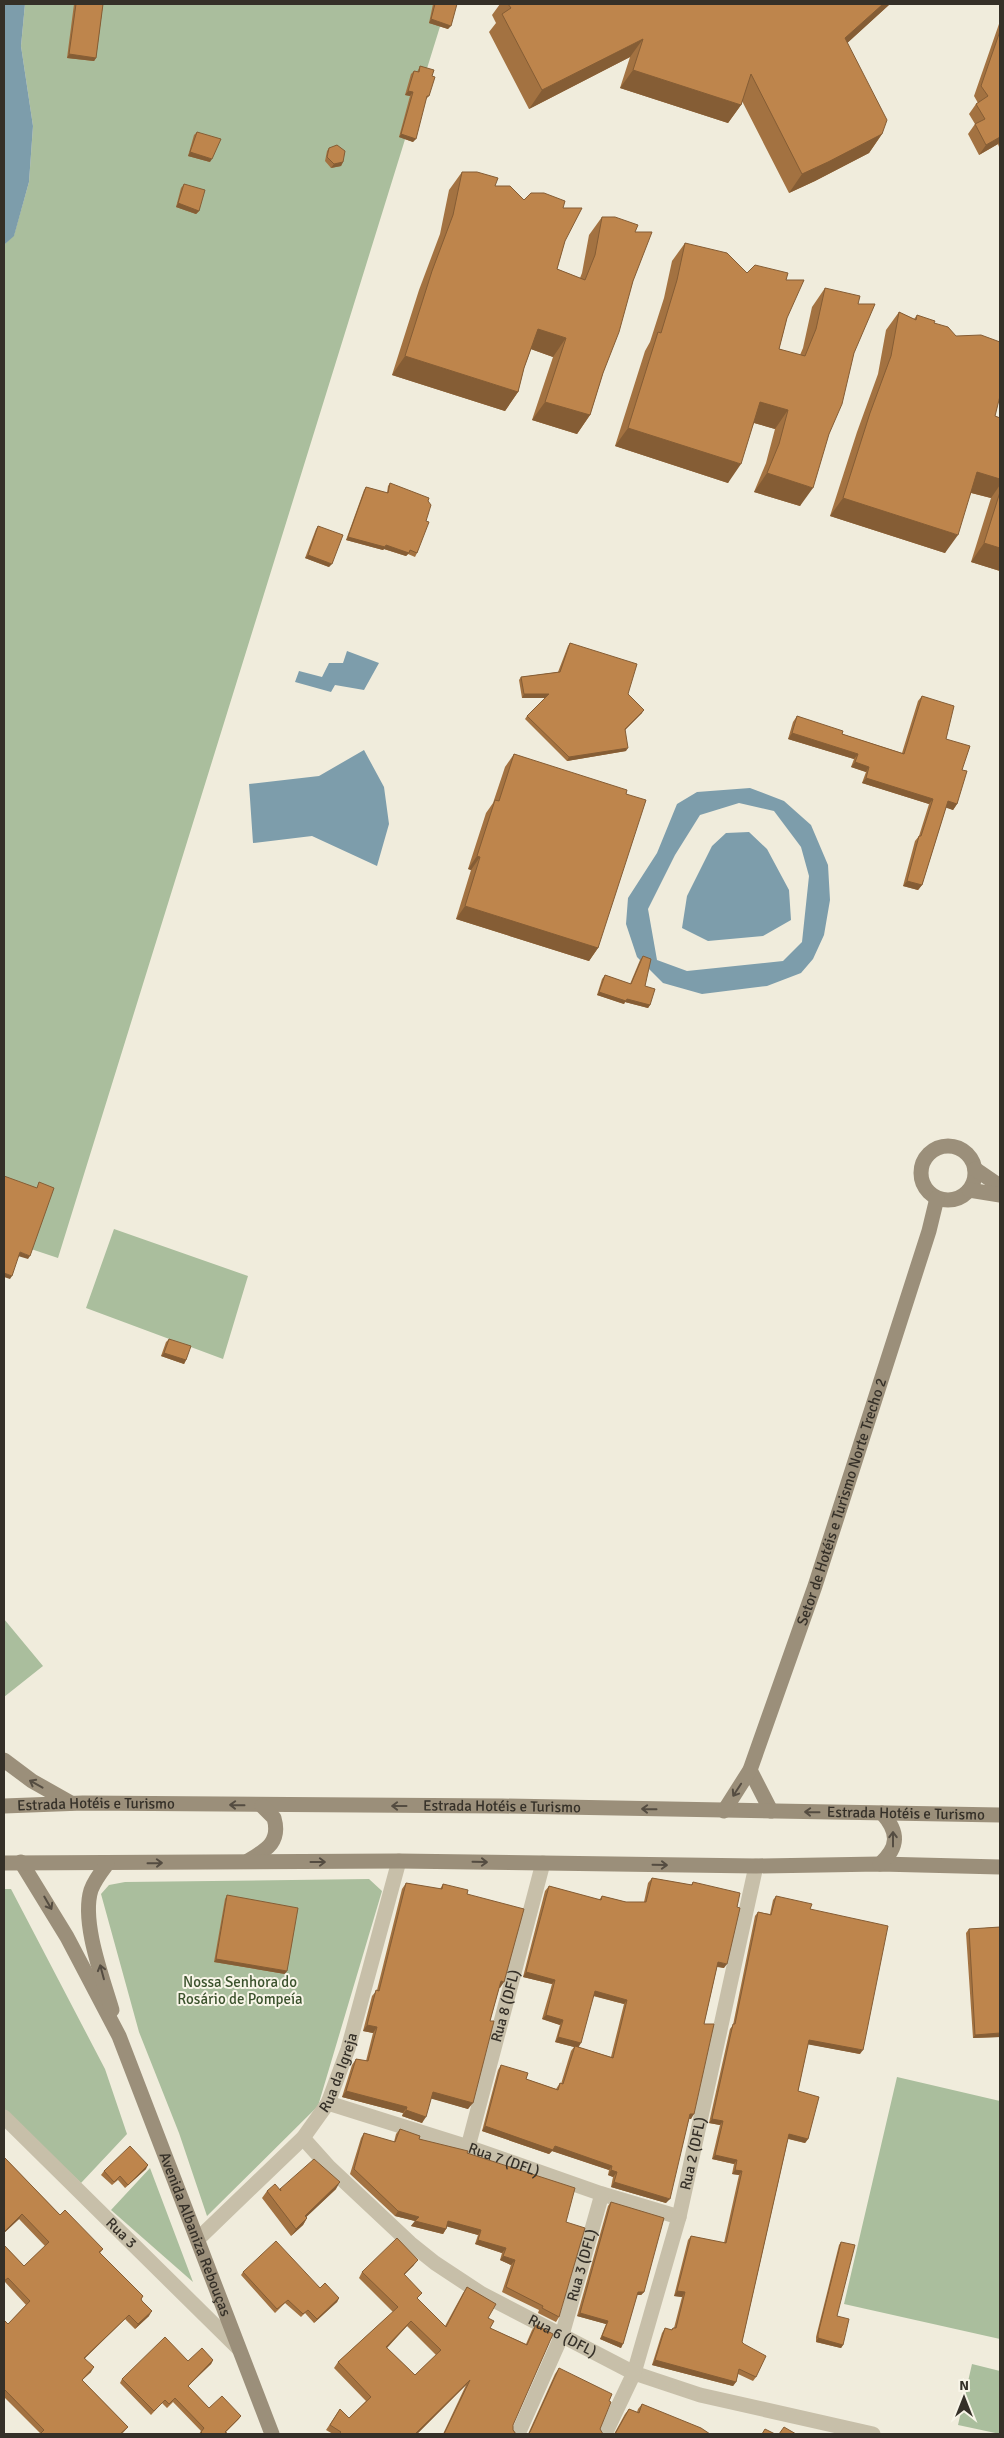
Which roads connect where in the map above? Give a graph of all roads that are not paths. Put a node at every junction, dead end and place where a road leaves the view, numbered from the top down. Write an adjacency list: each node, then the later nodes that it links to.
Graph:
1 (975, 1169): 2 (main road); 3 (main road); 5 (main road)
2 (1000, 1186)
3 (969, 1190): 4 (main road); 5 (main road)
4 (1000, 1195)
5 (944, 1199): 7 (main road, Setor de Hotéis e Turismo Norte Trecho 2)
6 (4, 1760): 8 (main road, one-way to 6)
7 (750, 1770): 11 (main road, Setor de Hotéis e Turismo Norte Trecho 2, one-way to 11); 12 (main road)
8 (72, 1803): 9 (main road, Estrada Hotéis e Turismo); 10 (main road, Estrada Hotéis e Turismo, one-way to 8)
9 (4, 1806)
10 (262, 1806): 11 (main road, Estrada Hotéis e Turismo, one-way to 10); 15 (main road)
11 (724, 1811): 12 (main road, Estrada Hotéis e Turismo)
12 (771, 1812): 13 (main road, Estrada Hotéis e Turismo, one-way to 12)
13 (882, 1813): 14 (main road, Estrada Hotéis e Turismo); 21 (main road, one-way to 13)
14 (1000, 1815)
15 (246, 1861): 16 (main road, one-way to 16); 20 (main road, one-way to 15)
16 (398, 1861): 19 (main road, one-way to 19); 25 (street, Rua da Igreja)
17 (21, 1862): 18 (main road); 20 (main road); 24 (main road, Avenida Albaniza Rebouças, one-way to 24)
18 (4, 1863)
19 (543, 1863): 22 (main road, one-way to 22); 28 (street, Rua 8 (DFL))
20 (106, 1864): 24 (main road, Avenida Albaniza Rebouças, one-way to 20)
21 (880, 1864): 22 (main road); 23 (main road)
22 (756, 1866): 30 (street, Rua 2 (DFL))
23 (1000, 1867)
24 (118, 2036): 31 (main road, Avenida Albaniza Rebouças)
25 (328, 2103): 27 (street, Rua da Igreja); 28 (street, Rua 7 (DFL))
26 (4, 2117): 33 (street, Rua 3)
27 (303, 2138): 31 (street, Rua da Igreja); 32 (street, Rua 6 (DFL))
28 (468, 2147): 29 (street, Rua 7 (DFL))
29 (602, 2194): 30 (street, Rua 7 (DFL)); 32 (street, Rua 3 (DFL))
30 (679, 2217): 34 (street, Rua 2 (DFL))
31 (198, 2239): 33 (main road, Avenida Albaniza Rebouças)
32 (562, 2335): 34 (street, Rua 6 (DFL)); 36 (street, Rua 3 (DFL))
33 (238, 2348): 35 (main road, Avenida Albaniza Rebouças)
34 (634, 2373): 37 (street, Rua 2 (DFL)); 38 (street, Rua 6 (DFL))
35 (272, 2434)
36 (518, 2434)
37 (605, 2434)
38 (873, 2434)

